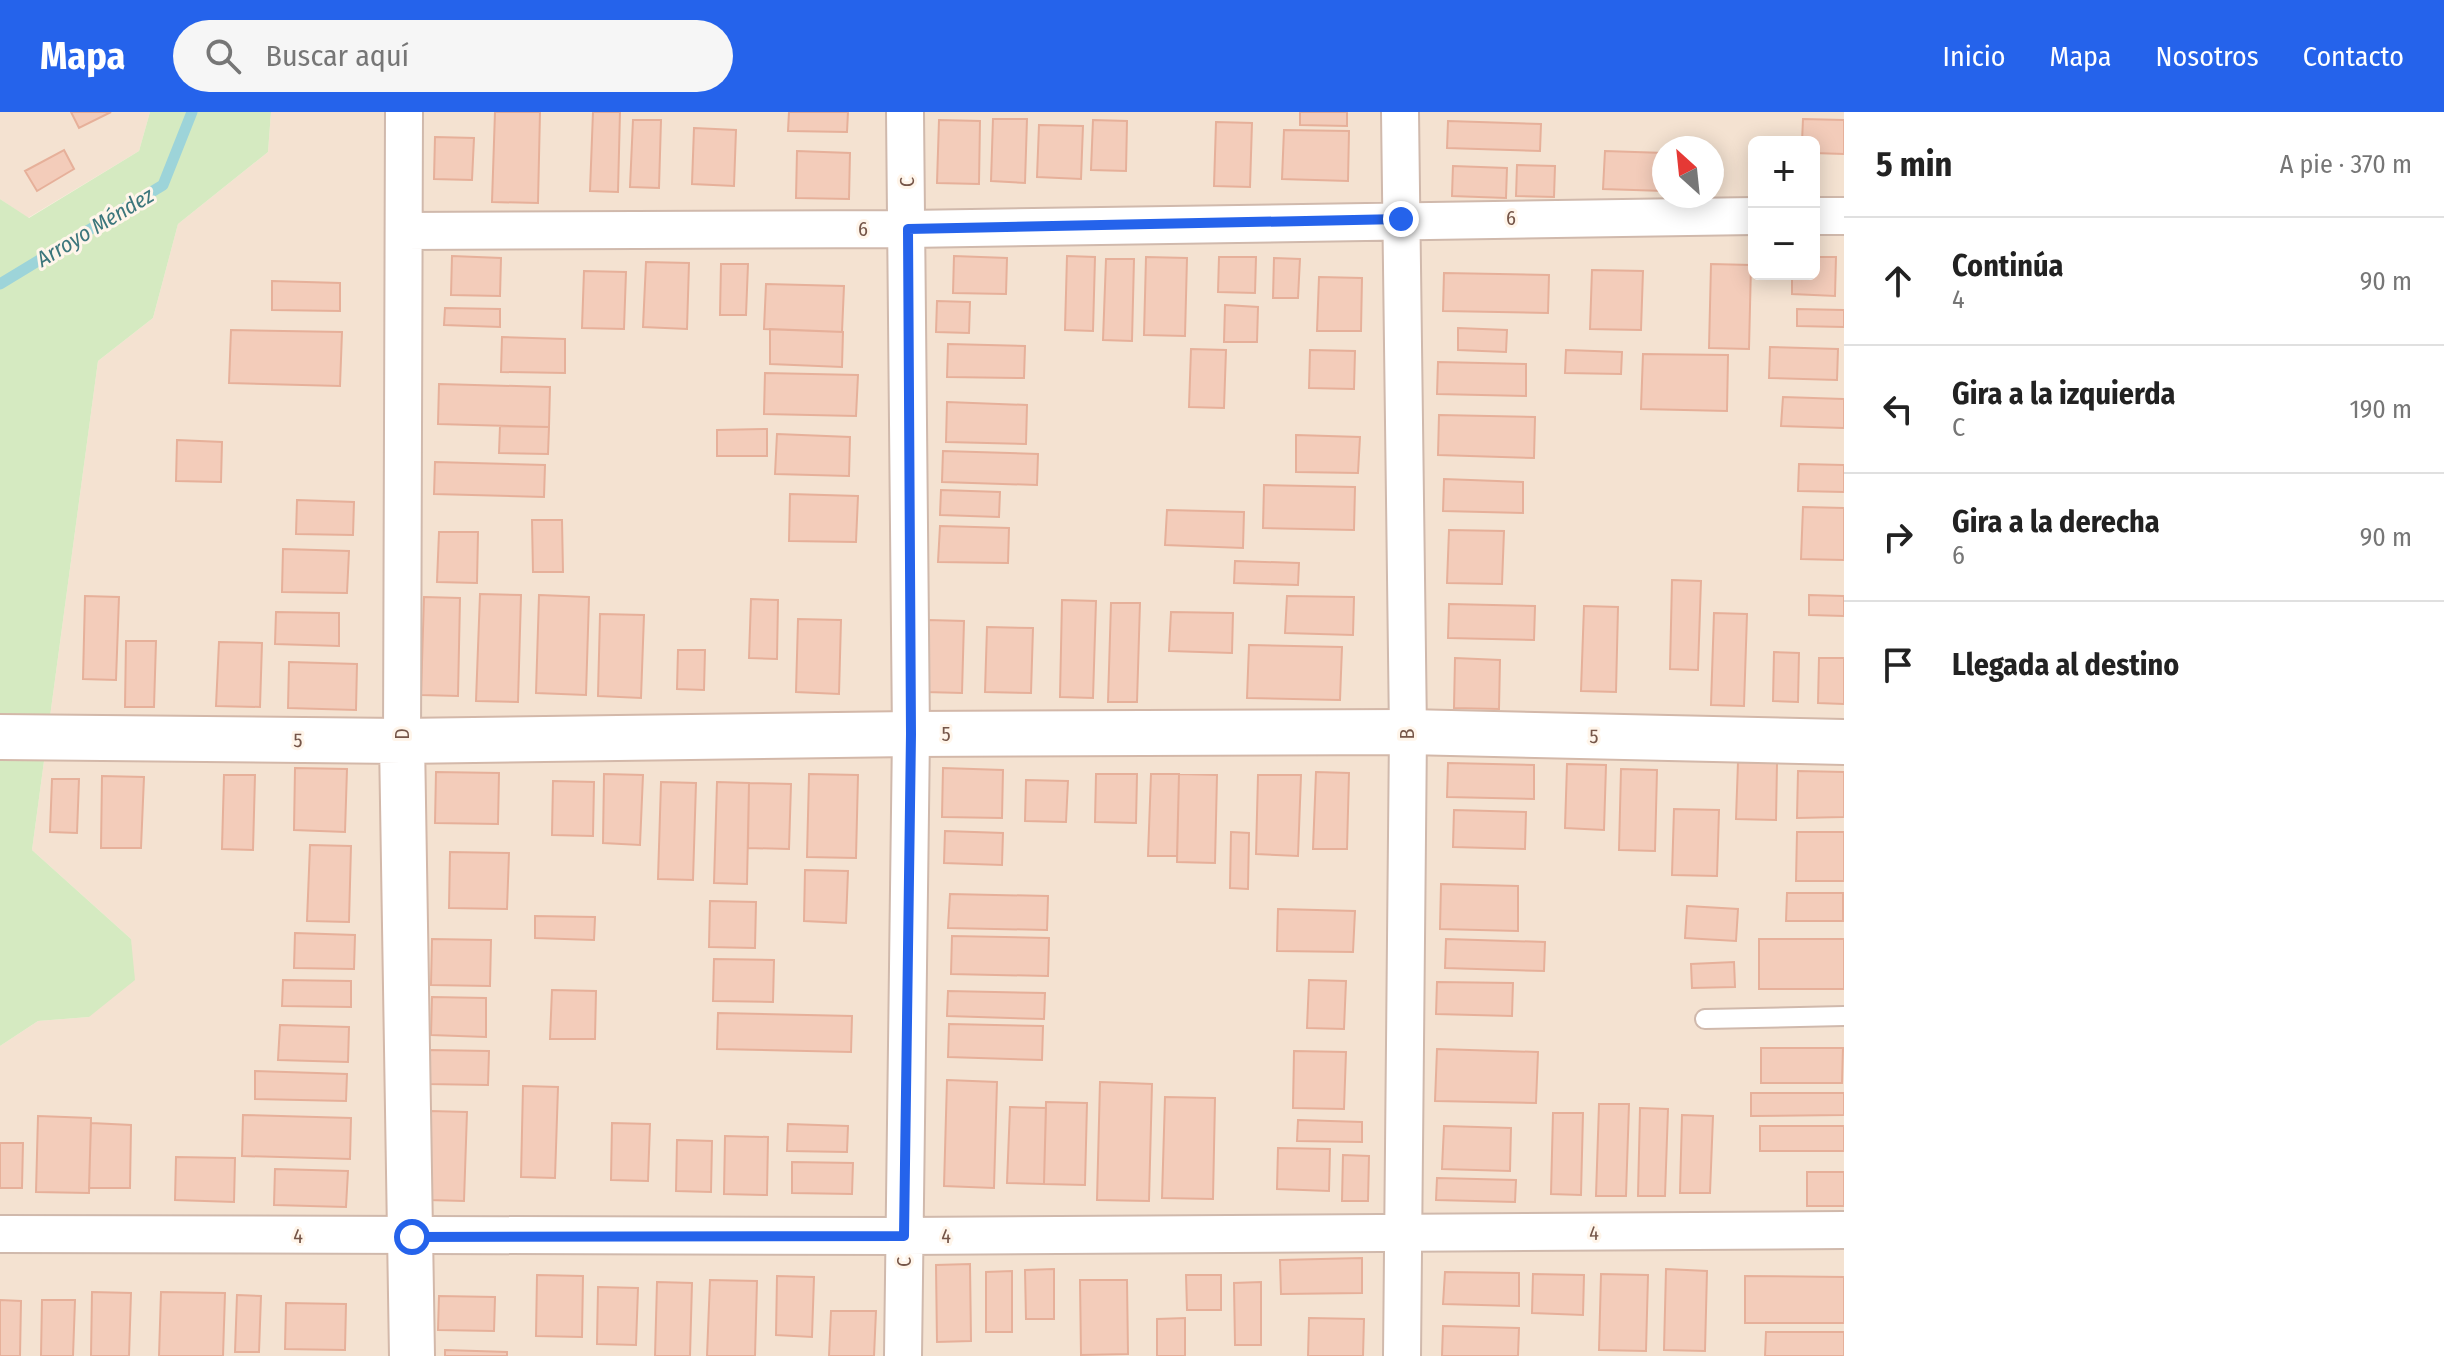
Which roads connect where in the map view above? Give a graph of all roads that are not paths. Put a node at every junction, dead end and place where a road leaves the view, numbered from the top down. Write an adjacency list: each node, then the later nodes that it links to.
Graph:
1 (404, 112): 9 (street, D)
2 (905, 112): 8 (street, C)
3 (1400, 112): 7 (street, B)
4 (1748, 216): 7 (street, 6)
5 (1820, 216): 6 (street)
6 (1844, 216)
7 (1401, 219): 8 (street, 6); 10 (street, B)
8 (908, 229): 9 (street, 6); 11 (street, C)
9 (404, 231): 13 (street, D)
10 (1408, 732): 11 (street, 5); 14 (street, 5); 19 (street, B)
11 (911, 734): 13 (street, 5); 20 (street, C)
12 (3, 737): 13 (street, 5)
13 (402, 741): 21 (street, D)
14 (1844, 742)
15 (1844, 1016): 16 (lane)
16 (1705, 1019)
17 (1844, 1230): 19 (street, 4)
18 (0, 1234): 21 (street, 4)
19 (1402, 1234): 20 (street, 4); 24 (street, B)
20 (904, 1236): 21 (street, 4); 23 (street, C)
21 (412, 1237): 22 (street, D)
22 (412, 1356)
23 (903, 1356)
24 (1402, 1356)

